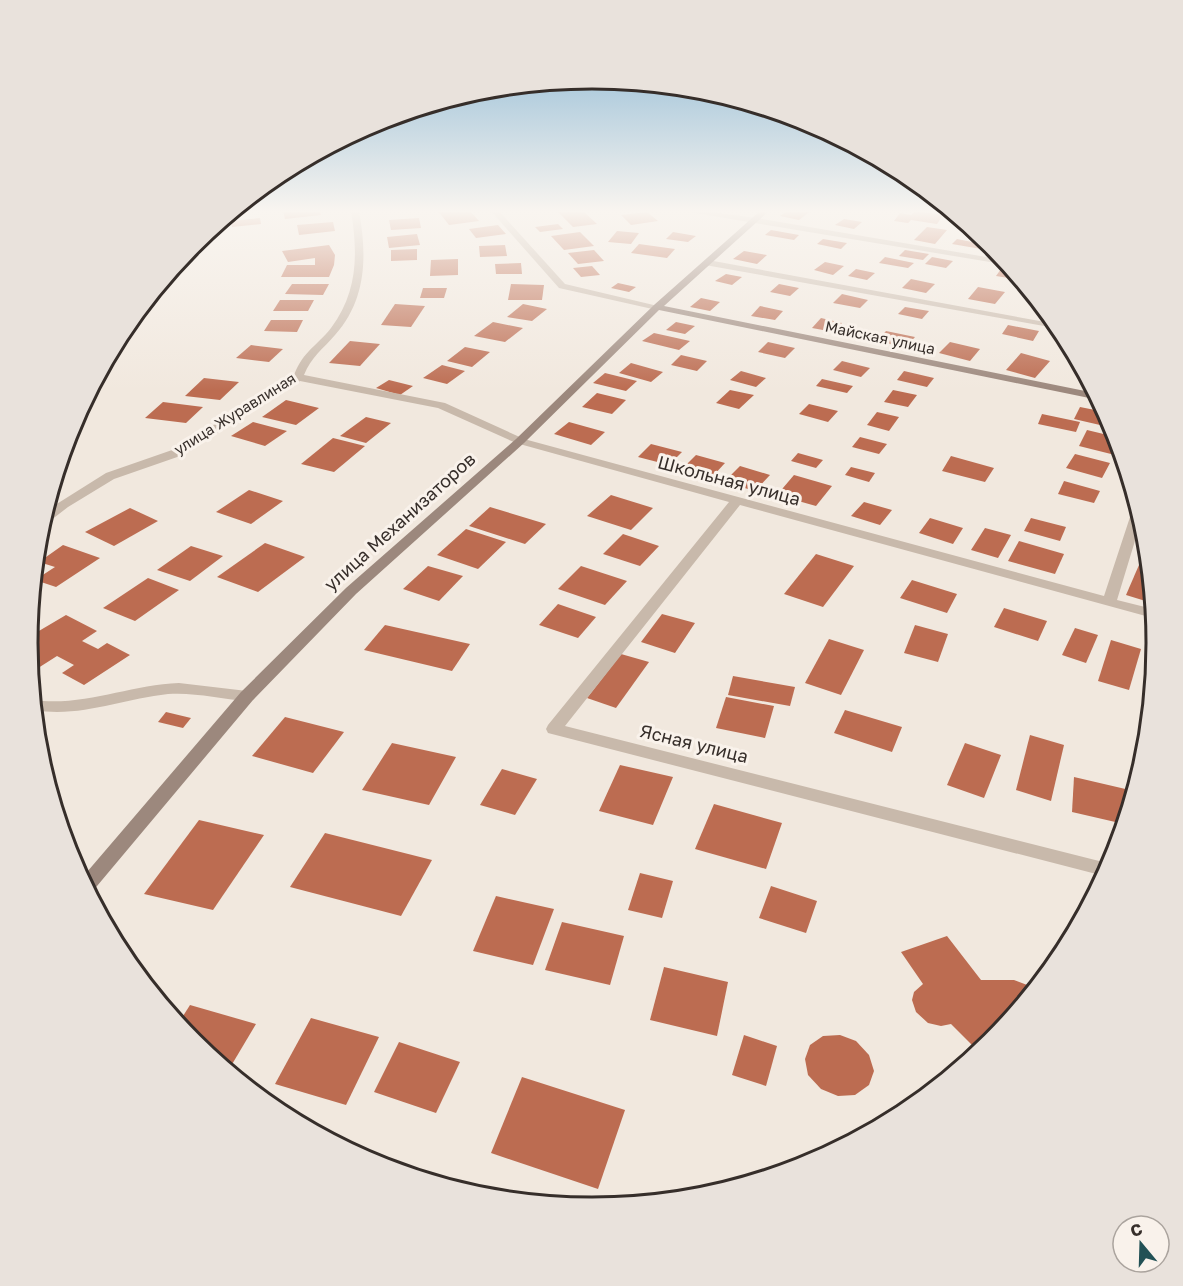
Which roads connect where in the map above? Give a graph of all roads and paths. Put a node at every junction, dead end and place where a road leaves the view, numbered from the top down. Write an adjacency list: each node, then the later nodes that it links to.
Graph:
1 (361, 271): 7 (street, улица Журавлиная)
2 (549, 271): 5 (street)
3 (699, 271): 5 (street, улица Механизаторов)
4 (752, 271): 6 (street)
5 (657, 307): 8 (street, Майская улица); 9 (street, улица Механизаторов)
6 (1044, 324)
7 (298, 377): 9 (street, Школьная улица); 11 (street, улица Журавлиная)
8 (1086, 395)
9 (520, 441): 10 (street, Школьная улица); 15 (street, улица Механизаторов)
10 (736, 502): 13 (street, Школьная улица); 17 (street, Ясная улица)
11 (53, 511)
12 (1133, 527): 13 (street)
13 (1110, 602): 14 (street, Школьная улица)
14 (1144, 612)
15 (247, 696): 16 (street); 18 (street, улица Механизаторов)
16 (41, 708)
17 (1097, 868)
18 (91, 880)

